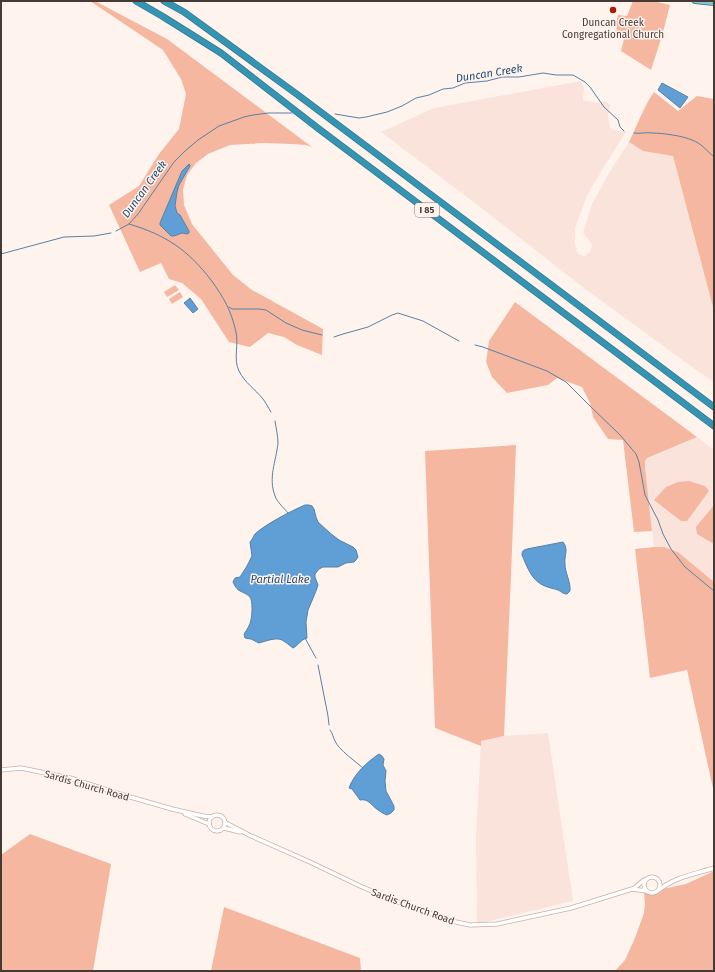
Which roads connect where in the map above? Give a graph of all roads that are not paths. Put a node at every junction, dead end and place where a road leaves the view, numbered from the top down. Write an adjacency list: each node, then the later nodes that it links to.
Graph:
1 (136, 1): 6 (highway, I 85)
2 (164, 1): 5 (highway, I 85)
3 (695, 1): 4 (main road)
4 (714, 3)
5 (714, 407)
6 (714, 426)
7 (1, 770): 8 (street, Sardis Church Road)
8 (172, 810): 9 (street, Sardis Church Road); 11 (street, Sardis Church Road)
9 (212, 817): 10 (street); 11 (street)
10 (226, 823): 12 (street); 13 (street, Sardis Church Road)
11 (209, 824): 12 (street)
12 (224, 828): 13 (street, Sardis Church Road)
13 (249, 835): 18 (street, Sardis Church Road)
14 (714, 868): 17 (street)
15 (645, 880): 16 (street); 18 (street, Sardis Church Road); 19 (street)
16 (659, 880): 17 (street); 20 (street)
17 (672, 881): 20 (street)
18 (632, 889): 19 (street, Sardis Church Road)
19 (646, 890): 20 (street)
20 (658, 890)

